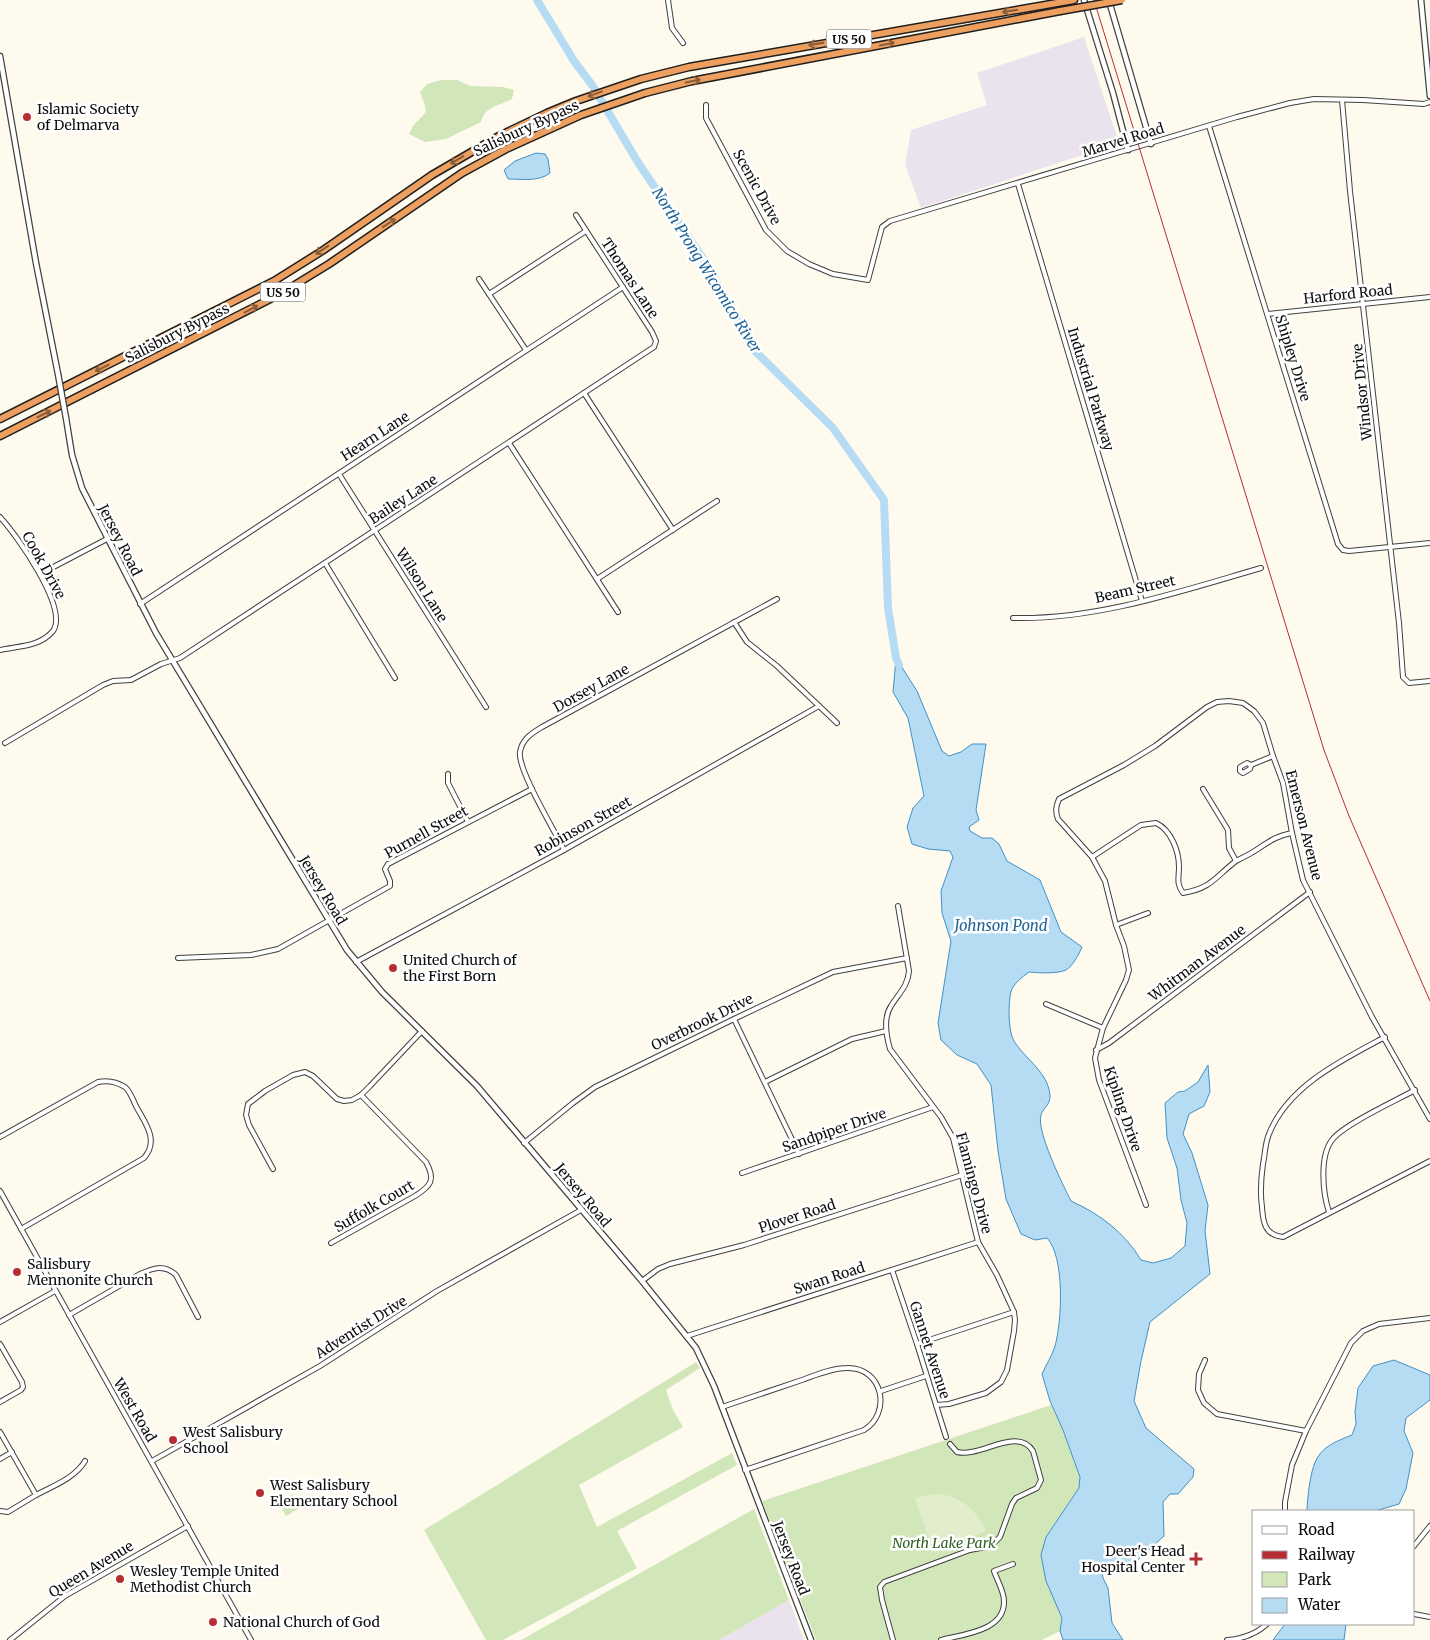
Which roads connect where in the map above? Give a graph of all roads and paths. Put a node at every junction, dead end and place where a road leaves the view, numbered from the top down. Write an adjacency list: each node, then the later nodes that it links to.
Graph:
1 (668, 0): 7 (street)
2 (1074, 0): 29 (highway, Salisbury Bypass / US 50, one-way to 29)
3 (1084, 0): 15 (street)
4 (1108, 0): 14 (street)
5 (1122, 0): 30 (highway, Salisbury Bypass / US 50, one-way to 5, bridge)
6 (1421, 0): 9 (street)
7 (682, 43)
8 (0, 56): 37 (street, Jersey Road, bridge)
9 (1430, 96)
10 (1342, 100): 11 (street, Marvel Road); 13 (street, Marvel Road); 24 (street, Windsor Drive)
11 (1430, 102)
12 (706, 105): 20 (street, Scenic Drive)
13 (1209, 126): 14 (street, Marvel Road); 25 (street, Shipley Drive)
14 (1151, 144): 15 (street, Marvel Road)
15 (1128, 150): 16 (street, Marvel Road)
16 (1018, 184): 20 (street, Marvel Road); 45 (street, Industrial Parkway)
17 (576, 215): 18 (street, Thomas Lane)
18 (586, 230): 21 (street, Thomas Lane); 22 (street)
19 (479, 279): 22 (street)
20 (868, 280)
21 (623, 287): 26 (street, Hearn Lane); 27 (street, Thomas Lane)
22 (489, 294): 26 (street)
23 (1430, 297): 24 (street, Harford Road)
24 (1363, 303): 25 (street, Harford Road); 39 (street, Windsor Drive)
25 (1268, 314): 39 (street, Shipley Drive)
26 (526, 350): 32 (street, Hearn Lane)
27 (646, 353): 28 (street, Bailey Lane)
28 (584, 394): 31 (street, Bailey Lane); 35 (street)
29 (0, 419)
30 (0, 436)
31 (509, 443): 36 (street, Bailey Lane); 43 (street)
32 (338, 474): 36 (street, Wilson Lane); 46 (street, Hearn Lane)
33 (717, 501): 35 (street)
34 (0, 517): 42 (street, Cook Drive)
35 (673, 530): 43 (street)
36 (374, 531): 40 (street, Bailey Lane); 55 (street, Wilson Lane)
37 (107, 539): 42 (street); 46 (street, Jersey Road)
38 (1430, 542): 39 (street)
39 (1390, 547): 53 (street, Windsor Drive)
40 (325, 563): 51 (street, Bailey Lane); 52 (street)
41 (1261, 568): 45 (street, Beam Street)
42 (40, 574): 50 (street, Cook Drive)
43 (597, 580): 47 (street)
44 (777, 599): 49 (street, Dorsey Lane)
45 (1142, 601): 48 (street, Beam Street)
46 (140, 604): 51 (street, Jersey Road)
47 (618, 612)
48 (1012, 618)
49 (734, 622): 54 (street); 61 (street, Dorsey Lane)
50 (0, 650)
51 (172, 661): 57 (street, Bailey Lane); 72 (street, Jersey Road)
52 (395, 678)
53 (1430, 681)
54 (819, 706): 56 (street); 66 (street, Robinson Street)
55 (486, 707)
56 (836, 723)
57 (5, 743)
58 (1273, 756): 59 (street); 63 (street, Emerson Avenue); 65 (street, Emerson Avenue)
59 (1250, 764)
60 (448, 774): 64 (street)
61 (532, 789): 64 (street, Purnell Street); 66 (street, Dorsey Lane)
62 (1203, 789): 68 (street)
63 (1057, 804): 67 (street, Kipling Drive)
64 (468, 822): 72 (street, Purnell Street)
65 (1292, 833): 68 (street); 69 (street, Emerson Avenue)
66 (564, 850): 76 (street, Robinson Street)
67 (1092, 857): 68 (street); 73 (street, Kipling Drive)
68 (1236, 862)
69 (1310, 892): 82 (street, Emerson Avenue); 83 (street, Whitman Avenue)
70 (898, 906): 75 (street)
71 (1148, 913): 73 (street)
72 (328, 920): 74 (street); 76 (street, Jersey Road)
73 (1116, 925): 79 (street, Kipling Drive)
74 (178, 958)
75 (907, 958): 78 (street, Overbrook Drive); 81 (street)
76 (356, 962): 80 (street, Jersey Road)
77 (1046, 1004): 79 (street)
78 (734, 1019): 84 (street); 90 (street, Overbrook Drive)
79 (1103, 1028): 83 (street, Kipling Drive)
80 (422, 1031): 86 (street); 90 (street, Jersey Road)
81 (886, 1031): 84 (street); 87 (street, Flamingo Drive)
82 (1385, 1037): 85 (street, Emerson Avenue); 99 (street)
83 (1096, 1050): 97 (street, Kipling Drive)
84 (765, 1082): 91 (street)
85 (1415, 1090): 88 (street, Emerson Avenue); 99 (street)
86 (361, 1095): 93 (street); 102 (street, Suffolk Court)
87 (934, 1107): 91 (street, Sandpiper Drive); 95 (street, Flamingo Drive)
88 (1430, 1119)
89 (0, 1137): 100 (street)
90 (524, 1143): 98 (street, Jersey Road)
91 (799, 1154): 94 (street, Sandpiper Drive)
92 (1430, 1161): 99 (street)
93 (273, 1169)
94 (742, 1173)
95 (962, 1175): 101 (street, Flamingo Drive); 104 (street, Plover Road)
96 (0, 1191): 100 (street, West Road)
97 (1146, 1205)
98 (581, 1210): 104 (street, Jersey Road); 127 (street, Adventist Drive)
99 (1329, 1212)
100 (21, 1229): 105 (street, West Road)
101 (978, 1242): 103 (street, Swan Road); 106 (street, Flamingo Drive)
102 (331, 1243)
103 (892, 1270): 111 (street, Swan Road); 113 (street, Gannet Avenue)
104 (642, 1281): 111 (street, Jersey Road)
105 (55, 1291): 107 (street, West Road); 110 (street)
106 (1014, 1312): 113 (street); 118 (street, Flamingo Drive)
107 (69, 1315): 108 (street); 127 (street, West Road)
108 (198, 1317)
109 (1430, 1318): 120 (street)
110 (0, 1322)
111 (687, 1336): 119 (street, Jersey Road)
112 (0, 1344): 117 (street)
113 (917, 1344): 115 (street, Gannet Avenue)
114 (1205, 1360): 120 (street)
115 (926, 1376): 116 (street); 118 (street, Gannet Avenue)
116 (881, 1391): 119 (street); 128 (street)
117 (0, 1402)
118 (936, 1405): 122 (street, Gannet Avenue)
119 (722, 1407): 128 (street, Jersey Road)
120 (1306, 1431): 130 (street)
121 (0, 1432): 124 (street)
122 (946, 1437)
123 (950, 1444): 142 (street)
124 (12, 1452): 125 (street); 129 (street)
125 (0, 1459)
126 (86, 1461): 129 (street)
127 (152, 1461): 132 (street, West Road)
128 (745, 1470): 141 (street, Jersey Road)
129 (36, 1495): 131 (street)
130 (1285, 1510)
131 (0, 1511)
132 (188, 1526): 139 (street, Queen Avenue); 140 (street, West Road)
133 (1430, 1526): 134 (street)
134 (1415, 1545)
135 (1013, 1564): 143 (street)
136 (1415, 1614): 137 (street)
137 (1430, 1618)
138 (1266, 1625): 144 (street)
139 (10, 1640)
140 (252, 1640)
141 (811, 1640)
142 (893, 1640)
143 (941, 1640)
144 (1227, 1640)

